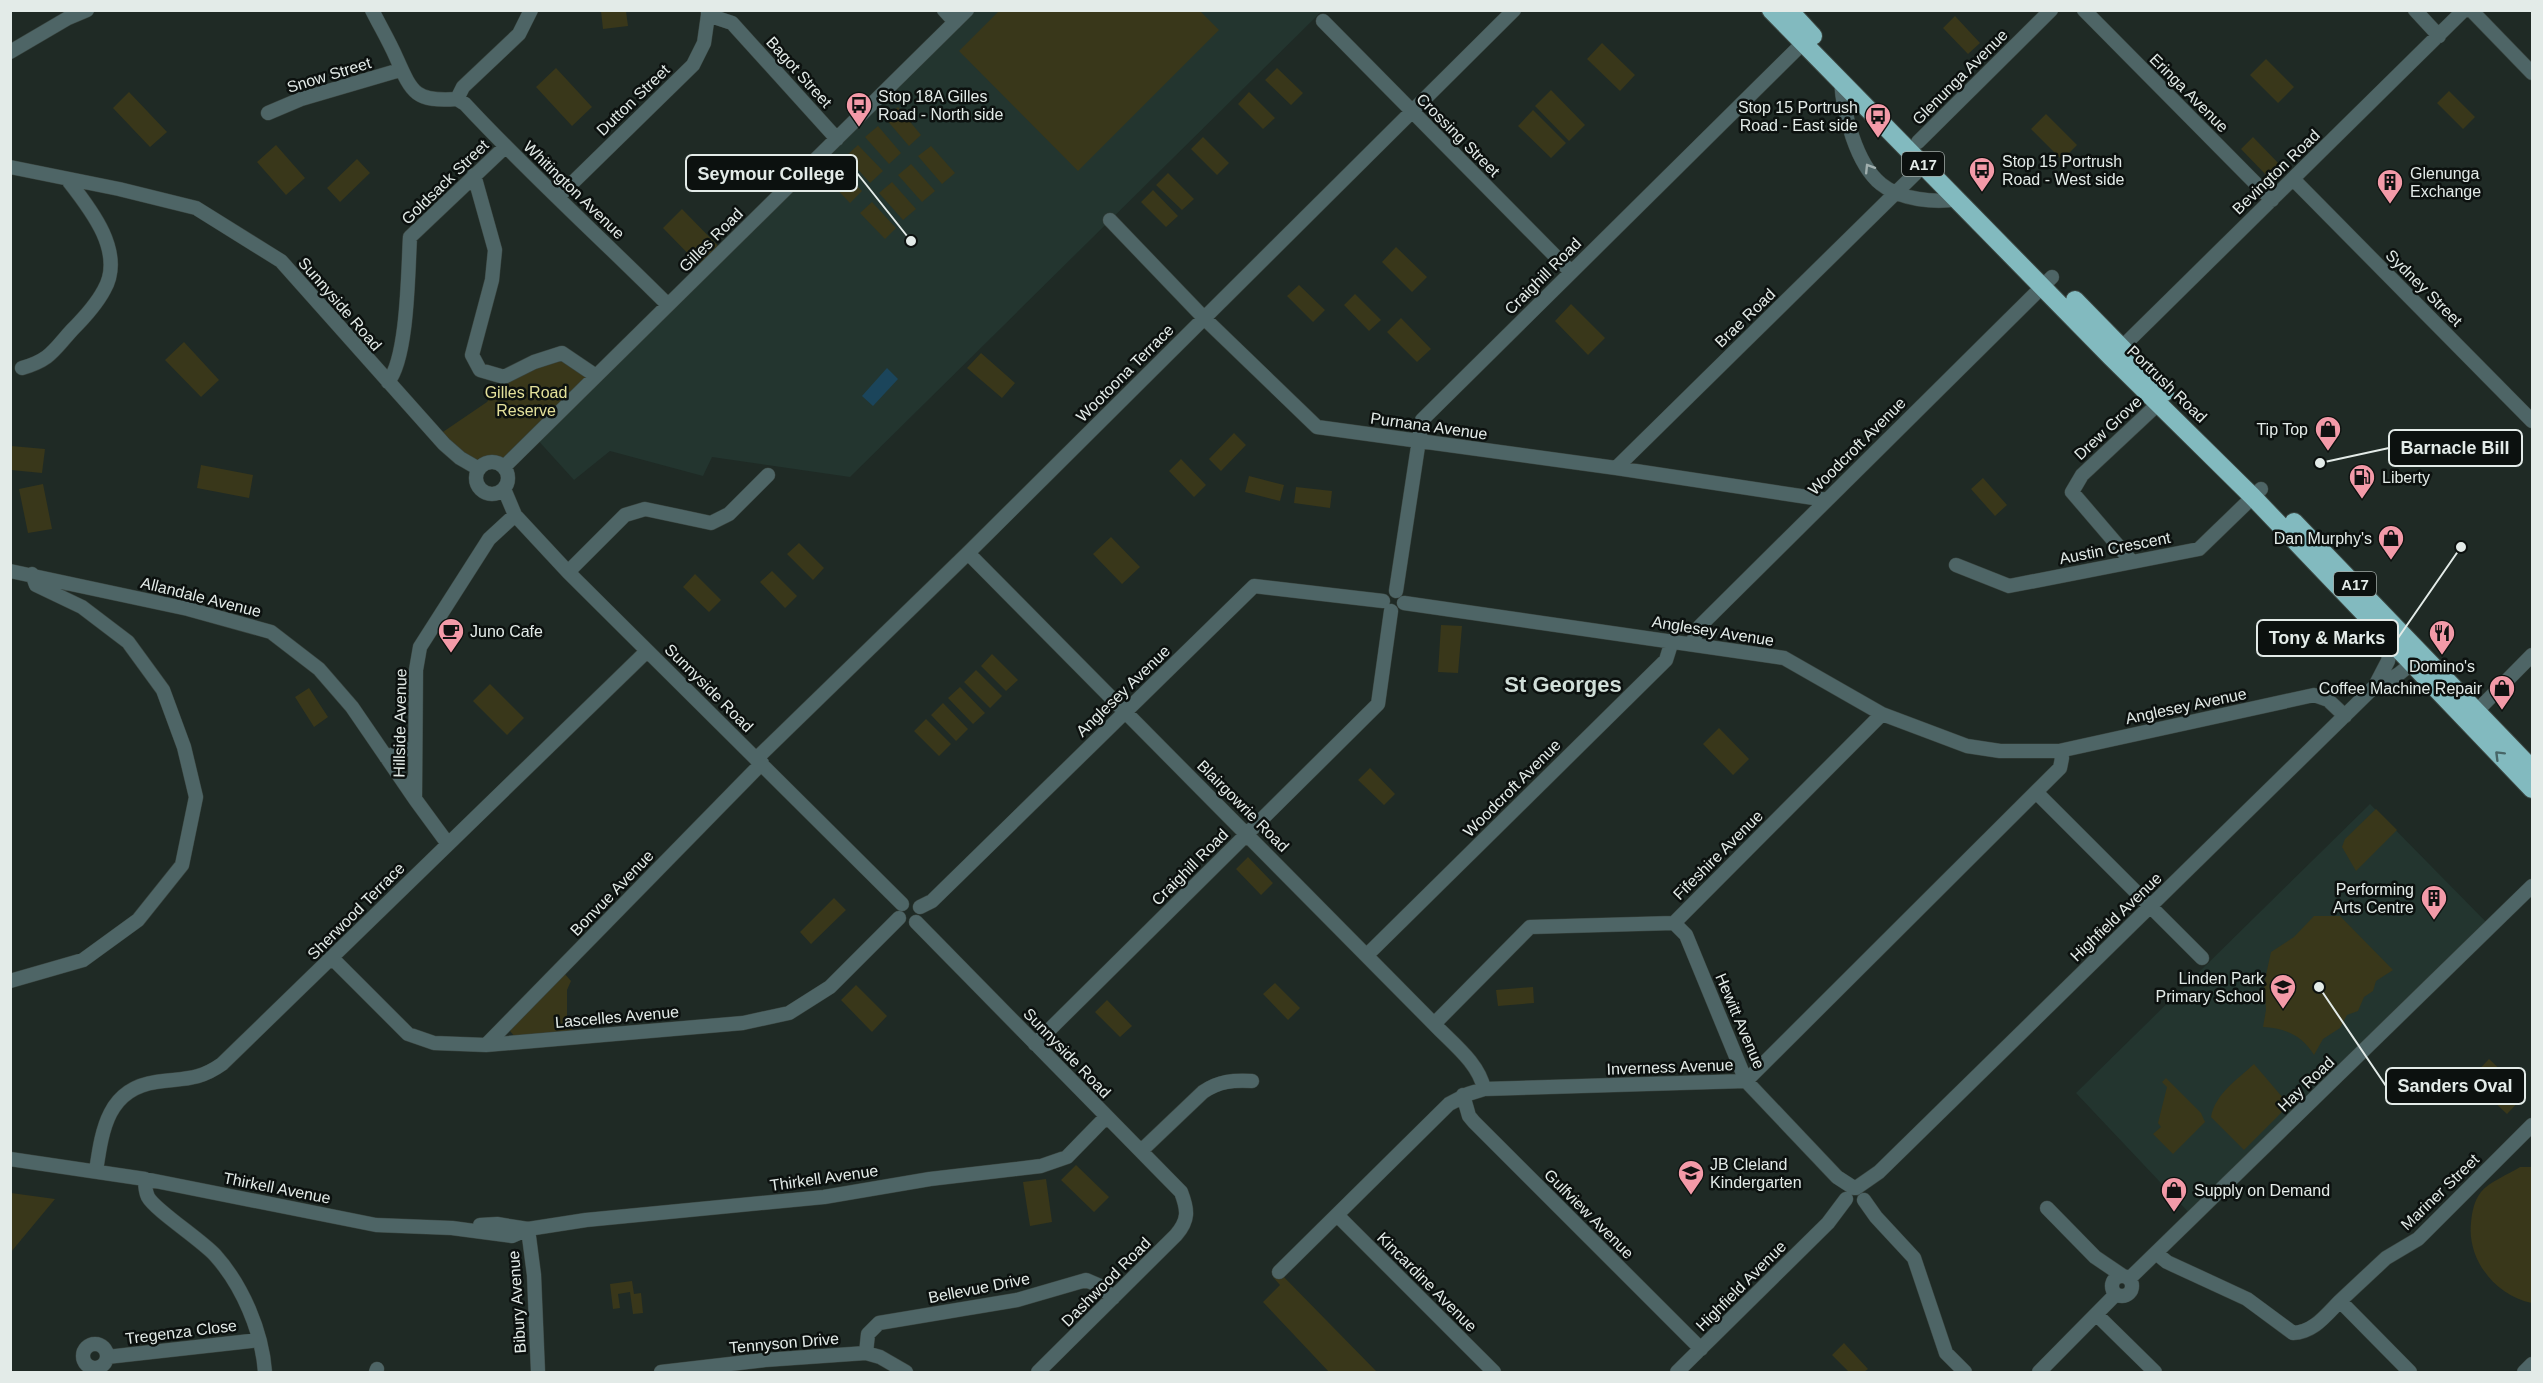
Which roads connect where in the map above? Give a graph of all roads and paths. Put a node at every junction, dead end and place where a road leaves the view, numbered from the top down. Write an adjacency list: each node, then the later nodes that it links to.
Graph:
1 (87, 10): 19 (street)
2 (372, 10): 20 (street)
3 (531, 10): 23 (street)
4 (944, 10): 16 (street)
5 (966, 10): 16 (street, Gilles Road)
6 (1514, 10): 24 (street, Wootoona Terrace)
7 (1771, 10): 18 (highway, Portrush Road / A17)
8 (1789, 10): 18 (highway, Portrush Road / A17)
9 (2051, 10): 27 (street, Glenunga Avenue)
10 (2084, 10): 37 (street, Eringa Avenue)
11 (2415, 10): 17 (street)
12 (2464, 10): 17 (street, Bevington Road)
13 (2471, 10): 21 (street)
14 (708, 13): 26 (street, Bagot Street); 35 (street, Dutton Street)
15 (1323, 21): 24 (street, Crossing Street)
16 (955, 22): 26 (street, Gilles Road)
17 (2439, 36): 33 (street, Bevington Road)
18 (1807, 39): 22 (highway, Portrush Road / A17); 27 (highway, Portrush Road / A17); 39 (street, Craighill Road)
19 (10, 52)
20 (400, 70): 23 (street); 25 (street, Snow Street)
21 (2532, 73)
22 (1841, 81): 29 (highway, Portrush Road / A17); 34 (street, one-way to 22)
23 (457, 99): 28 (street, Whitington Avenue)
24 (1412, 111): 39 (street, Crossing Street); 42 (street, Wootoona Terrace)
25 (268, 113)
26 (837, 139): 41 (street, Gilles Road)
27 (1918, 142): 40 (highway, Portrush Road / A17)
28 (505, 147): 31 (street, Goldsack Street); 35 (street, Whitington Avenue)
29 (1924, 165): 34 (street, Brae Road); 36 (highway, Portrush Road / A17)
30 (10, 167): 32 (street, Sunnyside Road)
31 (474, 175): 45 (street); 46 (street, Goldsack Street)
32 (67, 179): 44 (street); 46 (street, Sunnyside Road)
33 (2293, 179): 37 (street, Bevington Road); 48 (street, Sydney Street)
34 (1897, 192): 36 (street); 53 (street, Brae Road)
35 (559, 196): 41 (street, Whitington Avenue)
36 (1958, 199): 40 (highway, Portrush Road / A17)
37 (2272, 200): 43 (street, Bevington Road)
38 (1110, 220): 42 (street, Purnana Avenue)
39 (1570, 272): 49 (street, Craighill Road)
40 (2048, 281): 43 (highway, Portrush Road / A17); 58 (street, Woodcroft Avenue)
41 (668, 305): 45 (street, Gilles Road)
42 (1204, 318): 49 (street, Purnana Avenue); 60 (street, Wootoona Terrace)
43 (2116, 352): 47 (highway, Portrush Road / A17); 57 (highway, Portrush Road / A17)
44 (22, 368)
45 (596, 376): 50 (street, Gilles Road)
46 (388, 382): 51 (street, Sunnyside Road)
47 (2159, 403): 57 (highway, Portrush Road / A17); 61 (street, Drew Grove)
48 (2532, 421)
49 (1417, 440): 53 (street, Purnana Avenue); 66 (street, Craighill Road)
50 (520, 452): 51 (street); 52 (street, Gilles Road)
51 (460, 458): 54 (street, Sunnyside Road)
52 (504, 467): 54 (street); 56 (street)
53 (1616, 468): 58 (street, Purnana Avenue)
54 (479, 469): 56 (street)
55 (768, 475): 64 (street)
56 (504, 489): 59 (street, Sunnyside Road)
57 (2257, 493): 61 (street, Austin Crescent); 70 (highway, Portrush Road / A17); 73 (highway, Portrush Road / A17)
58 (1827, 500): 71 (street, Woodcroft Avenue)
59 (515, 515): 64 (street, Sunnyside Road); 80 (street, Hillside Avenue)
60 (968, 553): 76 (street, Blairgowrie Road); 83 (street, Wootoona Terrace)
61 (2132, 562): 62 (street, Austin Crescent)
62 (1956, 565)
63 (10, 571): 65 (street, Allandale Avenue)
64 (568, 572): 72 (street, Sunnyside Road)
65 (32, 574): 82 (street, Allandale Avenue); 100 (street)
66 (1396, 591): 67 (street); 68 (street)
67 (1404, 603): 68 (street); 69 (street, Anglesey Avenue)
68 (1387, 606): 76 (street, Anglesey Avenue); 88 (street, Craighill Road)
69 (1672, 641): 71 (street, Anglesey Avenue); 97 (street, Woodcroft Avenue)
70 (2392, 641): 73 (highway, Portrush Road / A17); 75 (street, Highfield Avenue)
71 (1692, 643): 77 (street, Anglesey Avenue)
72 (647, 651): 83 (street, Sunnyside Road); 89 (street, Sherwood Terrace)
73 (2414, 655): 75 (street, Highfield Avenue); 79 (highway, Portrush Road / A17)
74 (2532, 655): 79 (street)
75 (2375, 687): 78 (street, Highfield Avenue)
76 (1126, 712): 88 (street, Blairgowrie Road); 93 (street, Anglesey Avenue)
77 (1882, 714): 81 (street, Anglesey Avenue); 96 (street, Fifeshire Avenue)
78 (2345, 716): 81 (street, Anglesey Avenue); 92 (street, Highfield Avenue)
79 (2471, 717): 84 (highway, Portrush Road / A17); 85 (highway, Portrush Road / A17, one-way to 79)
80 (415, 746): 82 (street); 87 (street, Hillside Avenue)
81 (2060, 751): 86 (street, Inverness Avenue)
82 (386, 757): 87 (street, Allandale Avenue)
83 (759, 761): 91 (street, Sunnyside Road); 103 (street, Bonvue Avenue)
84 (2532, 769)
85 (2532, 789)
86 (2037, 793): 92 (street); 105 (street, Inverness Avenue)
87 (415, 799): 89 (street, Hillside Avenue)
88 (1248, 833): 97 (street, Blairgowrie Road); 102 (street, Craighill Road)
89 (448, 844): 99 (street, Sherwood Terrace)
90 (2532, 886): 119 (street, Hay Road)
91 (902, 904): 93 (street); 94 (street)
92 (2151, 906): 98 (street); 114 (street, Highfield Avenue)
93 (920, 907): 95 (street)
94 (899, 918): 95 (street); 103 (street, Lascelles Avenue)
95 (916, 922): 102 (street, Sunnyside Road)
96 (1674, 923): 101 (street, Fifeshire Avenue); 105 (street, Hewitt Avenue)
97 (1367, 955): 101 (street, Blairgowrie Road)
98 (2202, 958)
99 (333, 959): 103 (street, Lascelles Avenue); 112 (street, Sherwood Terrace)
100 (10, 981)
101 (1434, 1024): 106 (street, Blairgowrie Road)
102 (1035, 1044): 108 (street, Sunnyside Road)
103 (486, 1045)
104 (1252, 1081): 110 (street)
105 (1746, 1081): 106 (street, Inverness Avenue); 114 (street, Hewitt Avenue)
106 (1484, 1089): 107 (street, Inverness Avenue)
107 (1463, 1095): 117 (street, Inverness Avenue); 127 (street, Gulfview Avenue)
108 (1106, 1117): 110 (street, Sunnyside Road); 118 (street, Thirkell Avenue)
109 (2532, 1125): 123 (street, Mariner Street)
110 (1141, 1151): 116 (street, Sunnyside Road)
111 (10, 1159): 112 (street, Thirkell Avenue)
112 (96, 1171): 113 (street, Thirkell Avenue)
113 (145, 1179): 118 (street, Thirkell Avenue); 125 (street)
114 (1855, 1197): 127 (street, Highfield Avenue); 139 (street, Hewitt Avenue)
115 (2047, 1208): 121 (street)
116 (1188, 1210): 122 (street, Dashwood Road)
117 (1337, 1215): 120 (street, Inverness Avenue); 137 (street, Kincardine Avenue)
118 (528, 1229): 126 (street, Bibury Avenue)
119 (2156, 1253): 121 (street, Hay Road); 123 (street, Mariner Street)
120 (1279, 1272)
121 (2120, 1283): 124 (street, Hay Road)
122 (1113, 1298): 128 (street, Bellevue Drive); 136 (street, Dashwood Road)
123 (2340, 1301): 142 (street)
124 (2097, 1315): 140 (street, Hay Road); 141 (street)
125 (259, 1340): 129 (street, Tregenza Close); 131 (street)
126 (537, 1349): 132 (street); 133 (street, Bibury Avenue)
127 (1701, 1349): 138 (street, Highfield Avenue)
128 (866, 1353): 134 (street, Tennyson Drive); 135 (street, Tennyson Drive)
129 (107, 1357)
130 (2532, 1364): 143 (street)
131 (265, 1372)
132 (530, 1372)
133 (538, 1372)
134 (661, 1372)
135 (906, 1372)
136 (1038, 1372)
137 (1494, 1372)
138 (1677, 1372)
139 (1965, 1372)
140 (2039, 1372)
141 (2155, 1372)
142 (2410, 1372)
143 (2524, 1372)

